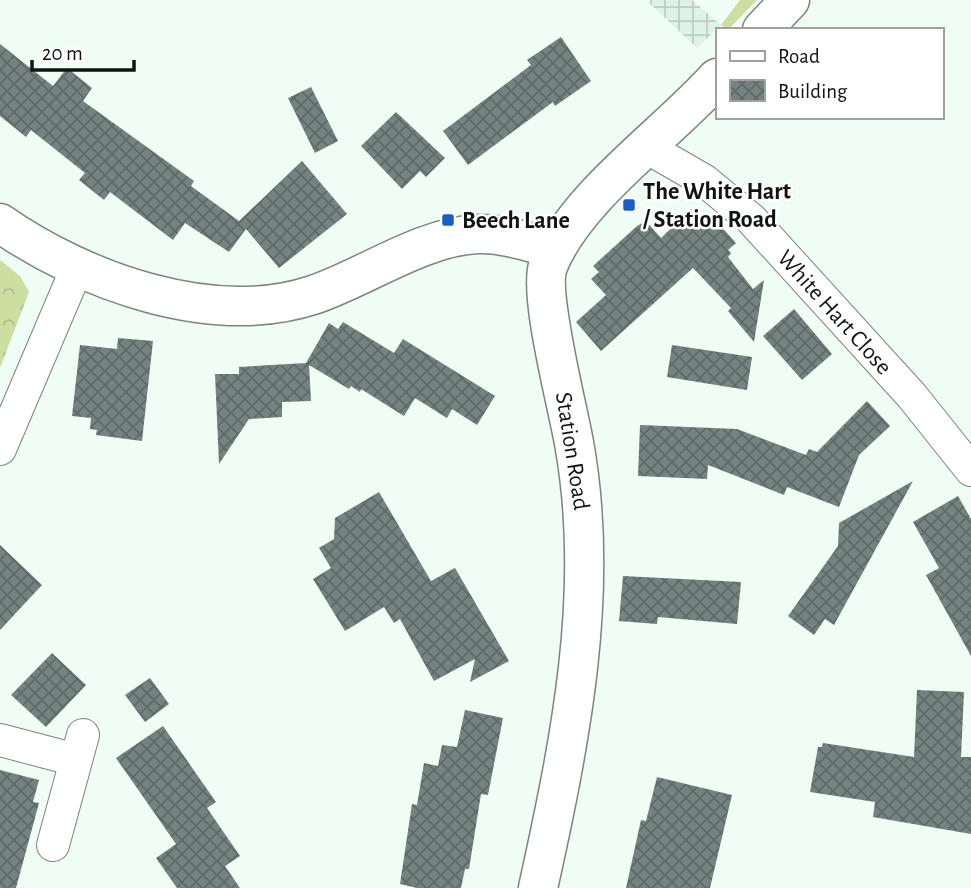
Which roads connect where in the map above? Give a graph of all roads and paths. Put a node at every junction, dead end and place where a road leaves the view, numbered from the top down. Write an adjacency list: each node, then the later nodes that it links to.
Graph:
1 (790, 0): 2 (street)
2 (764, 28)
3 (716, 79): 4 (street, Station Road)
4 (649, 148): 6 (street, Station Road); 9 (street, White Hart Close)
5 (0, 223): 7 (street)
6 (556, 249): 7 (street); 12 (street, Station Road)
7 (77, 268): 8 (street)
8 (0, 449)
9 (971, 470)
10 (0, 740): 11 (street)
11 (53, 845)
12 (538, 888)

